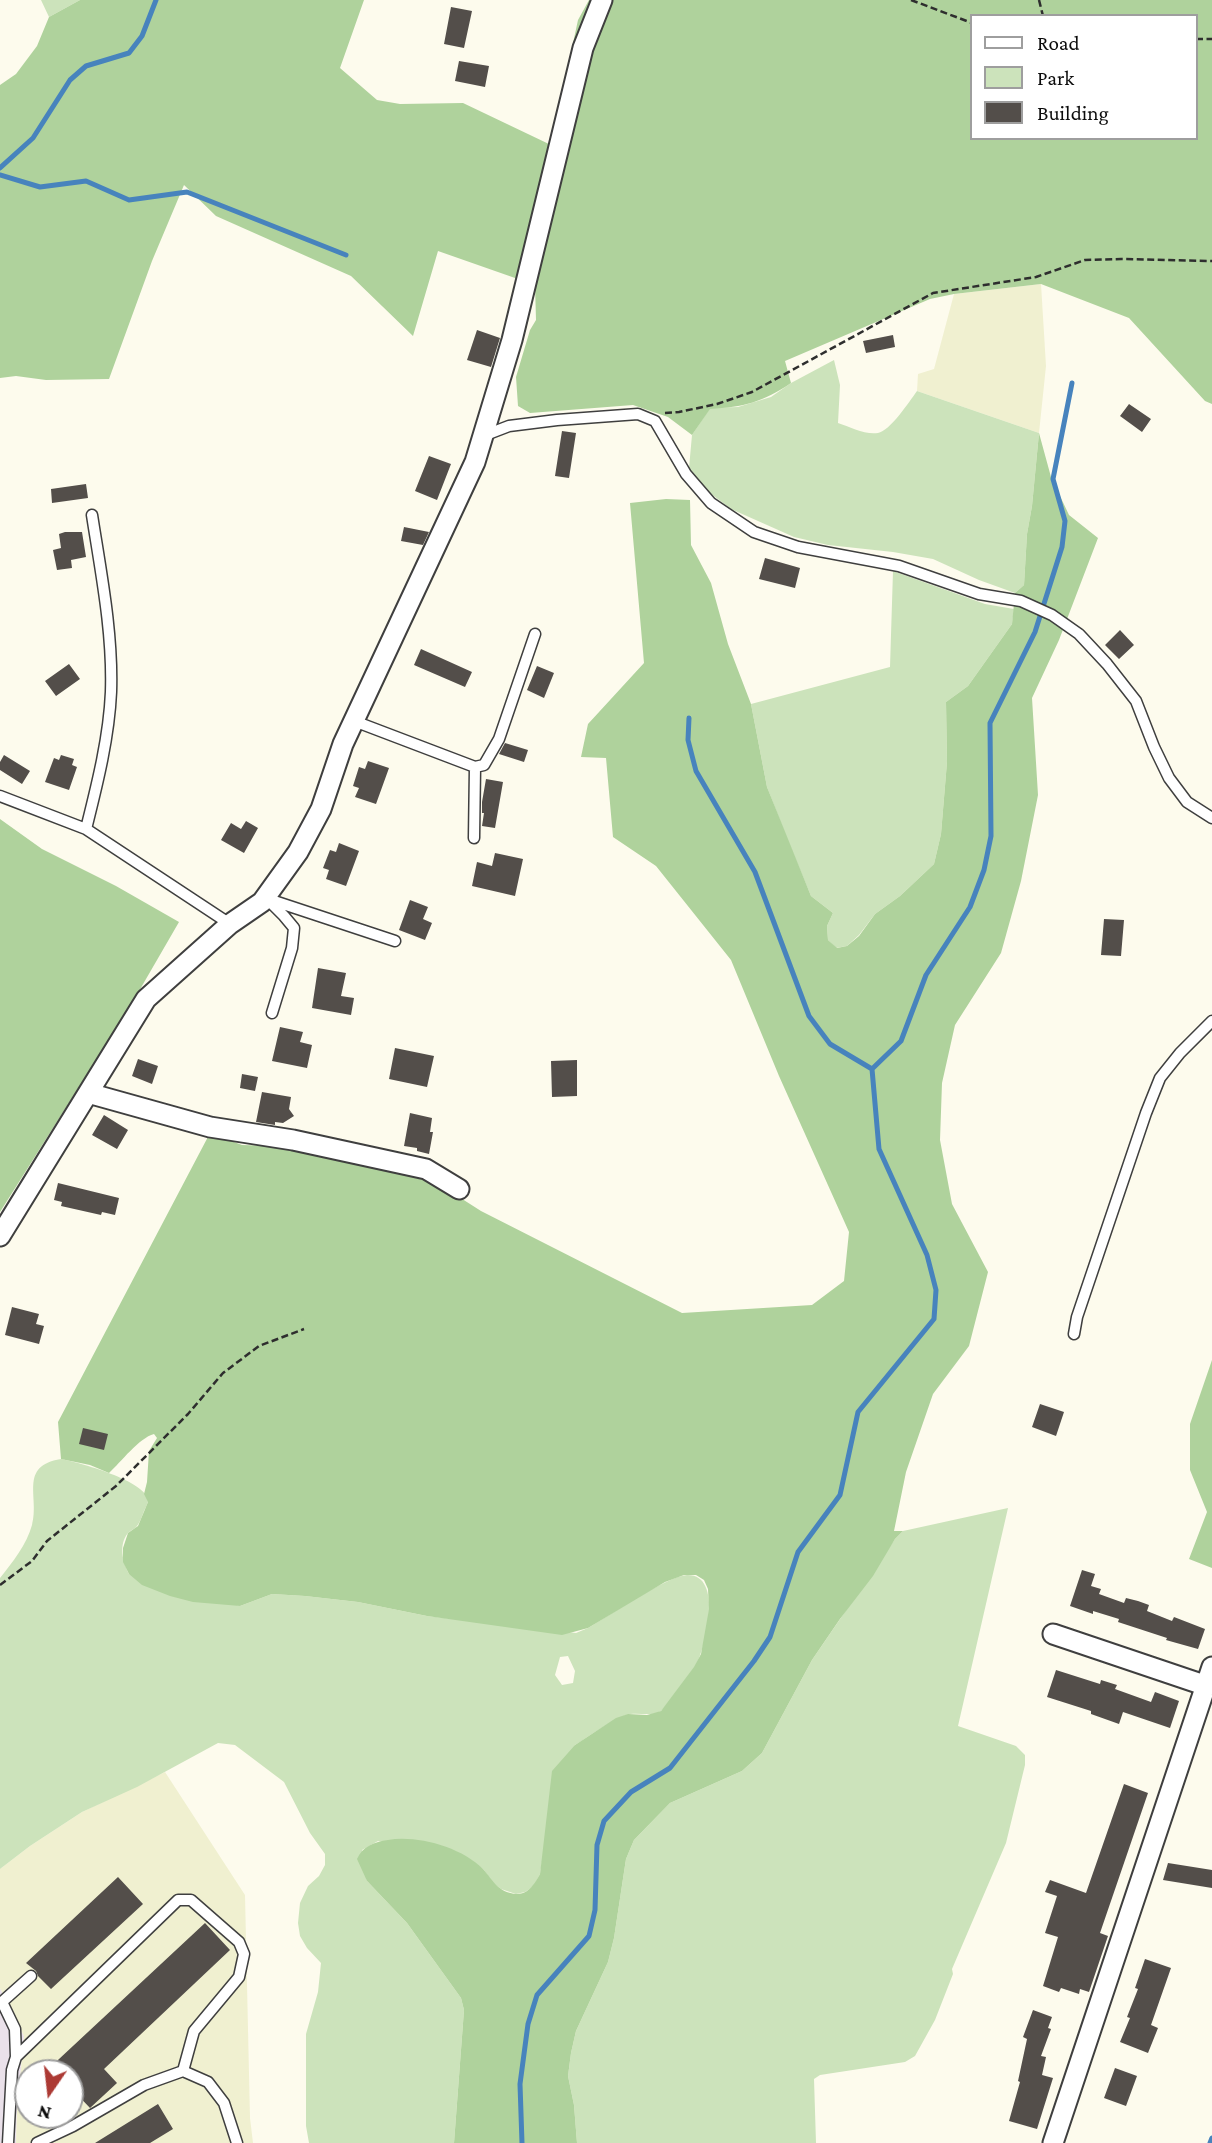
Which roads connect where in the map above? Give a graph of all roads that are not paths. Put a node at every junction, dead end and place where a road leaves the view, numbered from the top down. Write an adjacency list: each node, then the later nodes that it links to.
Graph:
1 (602, 0): 2 (street)
2 (483, 436): 5 (street); 8 (lane)
3 (92, 515): 9 (lane)
4 (535, 634): 6 (lane)
5 (354, 721): 6 (lane); 11 (street)
6 (475, 766): 10 (lane)
7 (0, 796): 9 (lane)
8 (1212, 818)
9 (86, 829): 12 (lane)
10 (474, 838)
11 (265, 898): 12 (street); 13 (lane); 14 (lane)
12 (230, 924): 16 (street)
13 (395, 941)
14 (272, 1013)
15 (1212, 1021): 19 (lane)
16 (88, 1093): 17 (street); 18 (street)
17 (458, 1189)
18 (0, 1236)
19 (1074, 1334)
20 (1053, 1634): 21 (street)
21 (1209, 1676): 28 (street)
22 (30, 1976): 23 (lane)
23 (16, 2057): 24 (lane); 25 (lane)
24 (183, 2071): 26 (lane); 27 (lane)
25 (8, 2143)
26 (37, 2143)
27 (237, 2143)
28 (1053, 2143)

